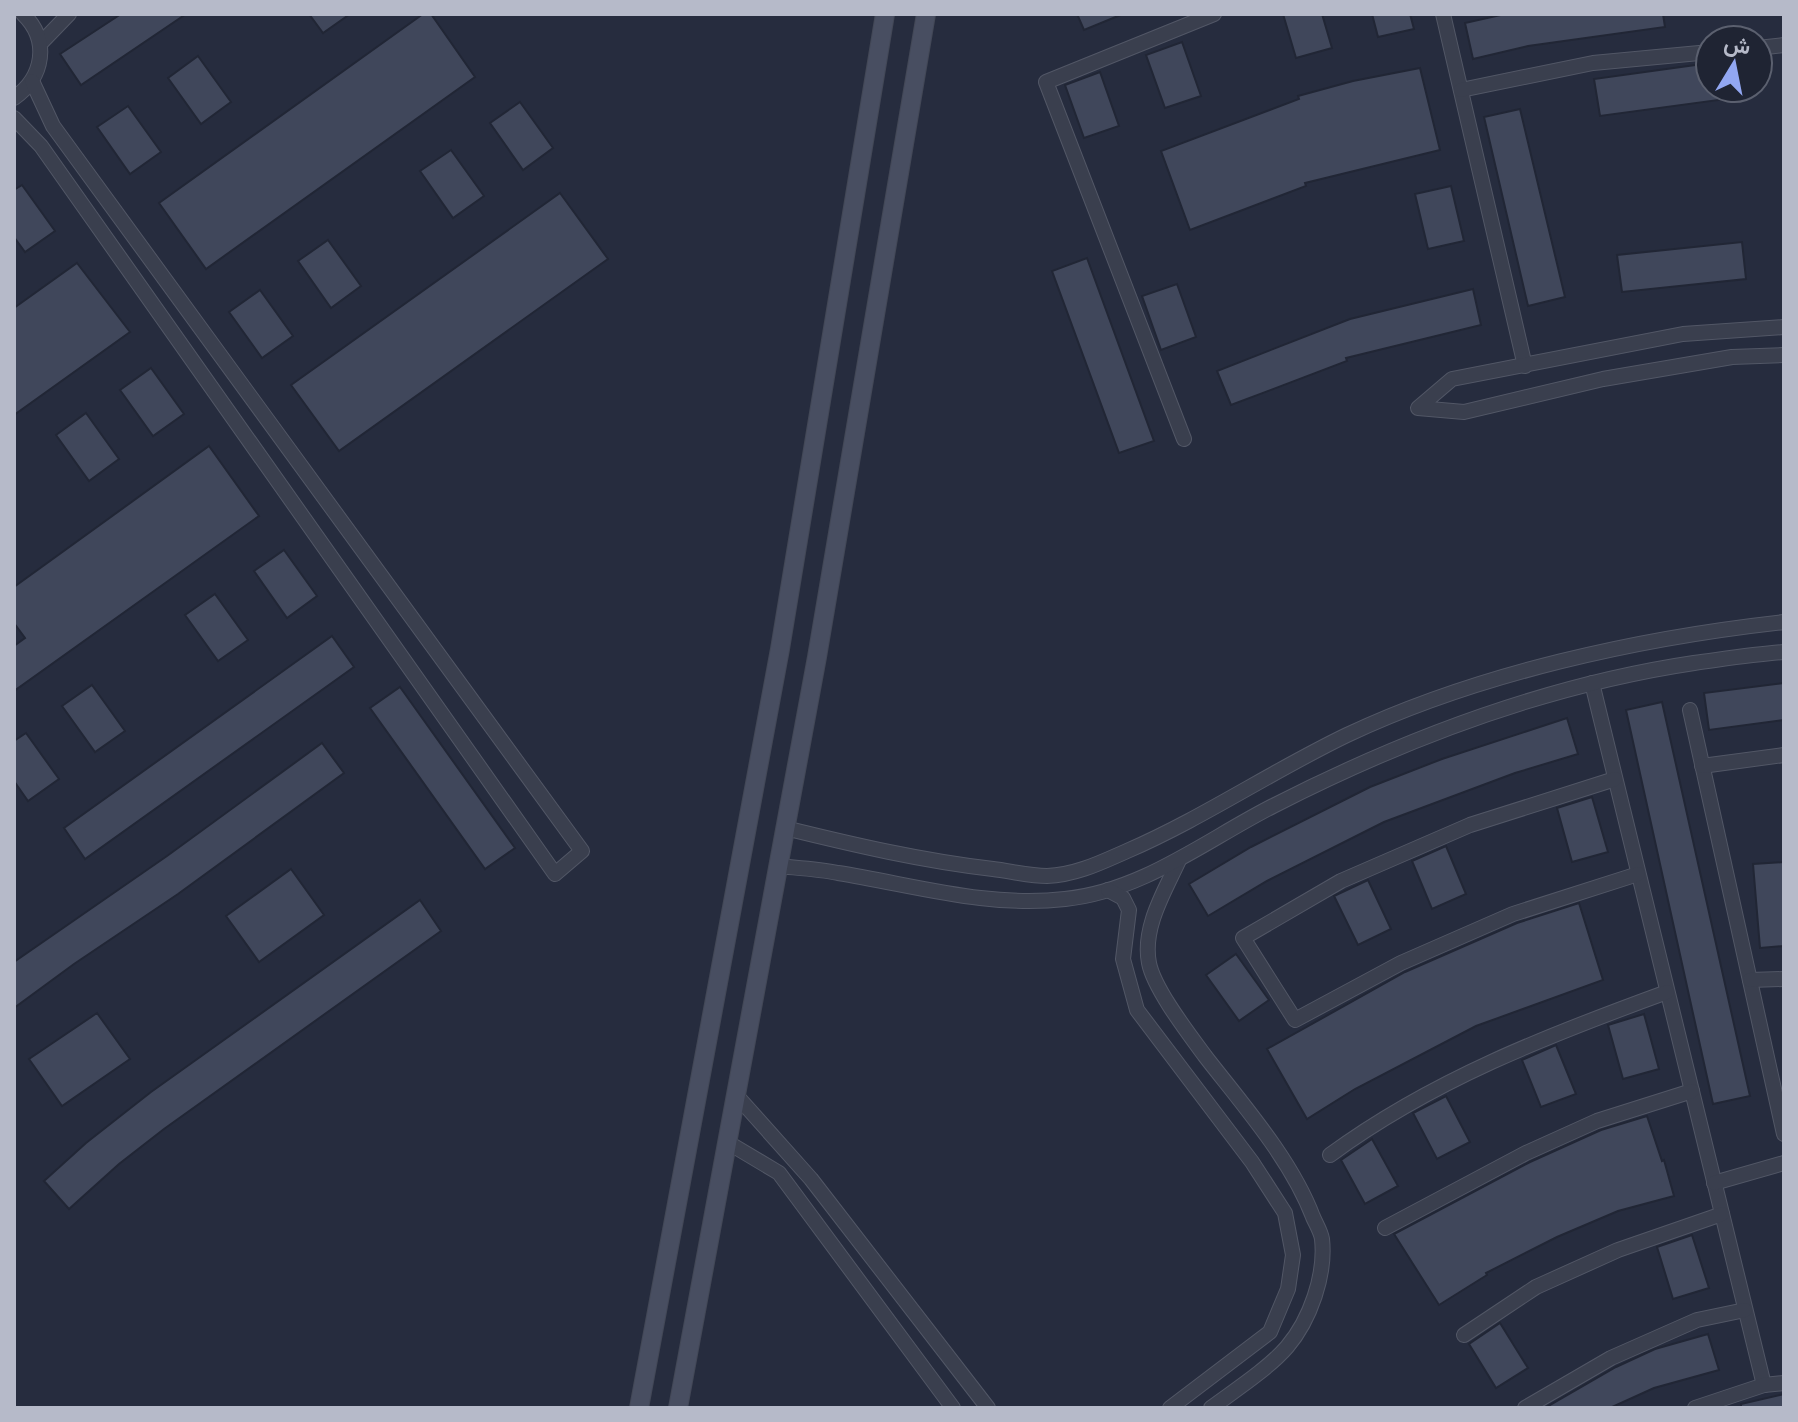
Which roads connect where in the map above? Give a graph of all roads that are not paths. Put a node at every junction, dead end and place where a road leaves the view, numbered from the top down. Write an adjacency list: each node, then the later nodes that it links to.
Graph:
1 (23, 14): 7 (street)
2 (69, 14): 7 (street)
3 (885, 14): 45 (main road)
4 (926, 14): 24 (main road)
5 (1214, 14): 16 (street)
6 (1443, 14): 10 (street)
7 (40, 44): 9 (street)
8 (1694, 54): 10 (street)
9 (32, 81): 11 (street); 12 (street)
10 (1461, 90): 15 (street)
11 (14, 98)
12 (14, 118)
13 (1784, 327): 15 (street)
14 (1784, 355): 15 (street)
15 (1525, 366)
16 (1184, 439)
17 (1784, 622): 24 (street)
18 (1784, 652): 19 (street)
19 (1592, 683): 23 (street); 25 (street)
20 (1690, 710): 22 (street)
21 (1784, 755): 22 (street)
22 (1702, 766): 30 (street)
23 (1615, 779): 27 (street); 27 (street)
24 (785, 828): 26 (main road)
25 (1179, 860): 28 (street); 50 (street)
26 (778, 866): 28 (street); 33 (main road)
27 (1638, 874): 31 (street)
28 (1108, 890): 49 (street)
29 (1784, 979): 30 (street)
30 (1750, 980): 34 (street)
31 (1667, 992): 32 (street); 36 (street)
32 (1692, 1091): 38 (street); 40 (street)
33 (736, 1095): 35 (main road); 48 (street)
34 (1784, 1134)
35 (727, 1142): 46 (main road); 47 (street)
36 (1330, 1155)
37 (1784, 1163): 38 (street)
38 (1714, 1183): 39 (street)
39 (1722, 1214): 41 (street); 42 (street)
40 (1385, 1228)
41 (1745, 1310): 44 (street); 51 (street)
42 (1464, 1335)
43 (1784, 1383): 44 (street)
44 (1764, 1385): 52 (street)
45 (639, 1408)
46 (678, 1408)
47 (953, 1408)
48 (988, 1408)
49 (1170, 1408)
50 (1211, 1408)
51 (1525, 1408)
52 (1695, 1408)

